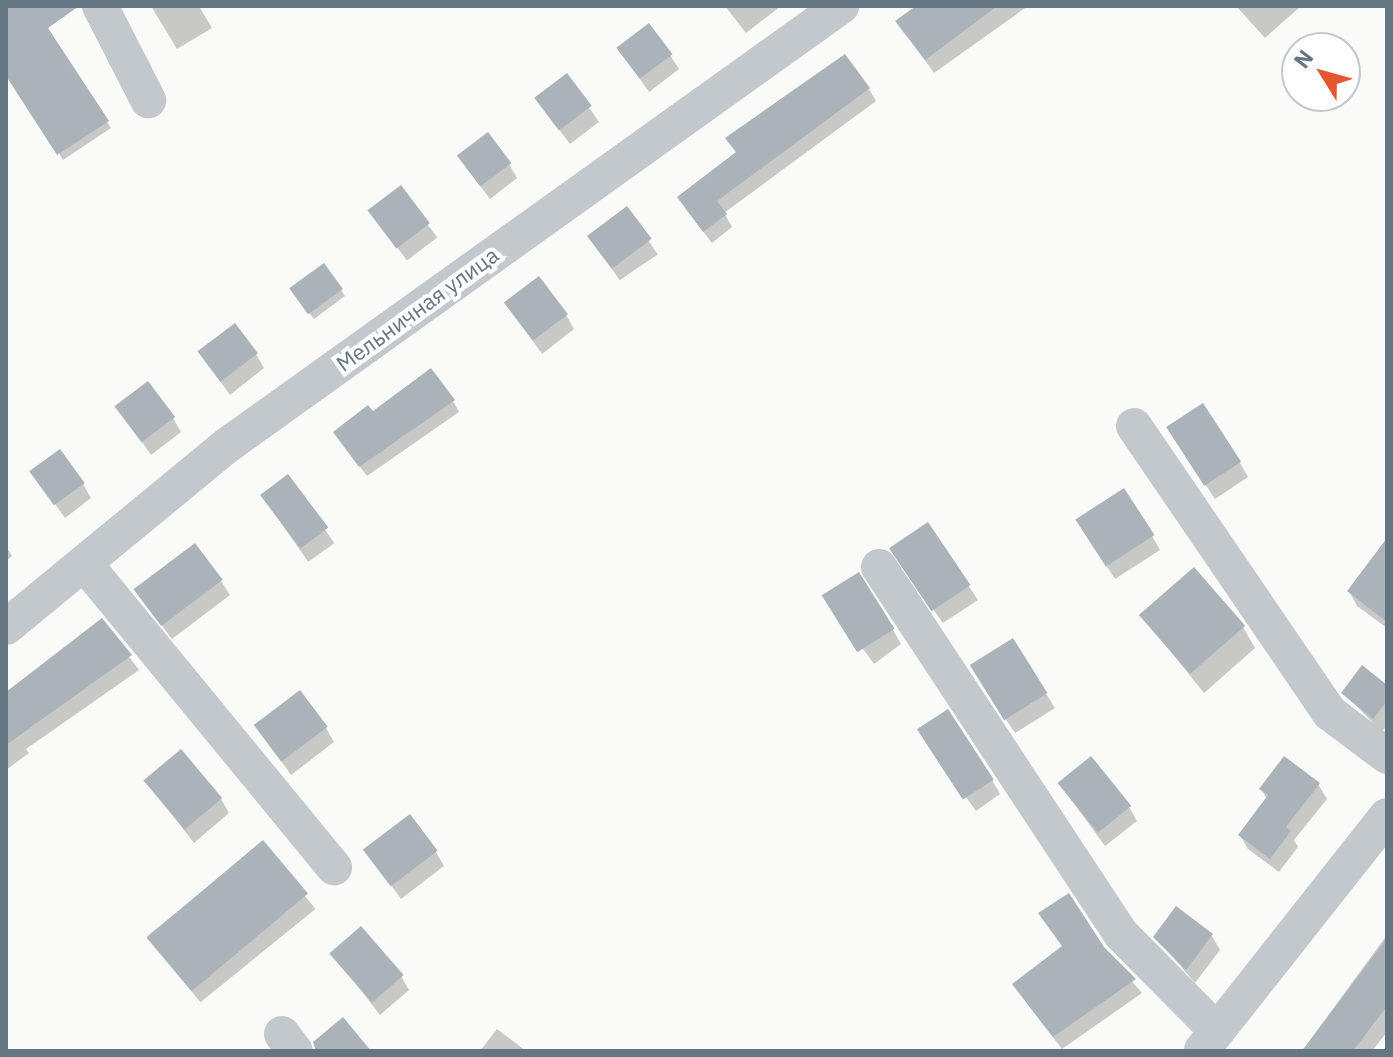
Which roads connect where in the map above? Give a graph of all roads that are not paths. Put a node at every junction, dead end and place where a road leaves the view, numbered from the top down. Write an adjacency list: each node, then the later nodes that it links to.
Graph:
1 (100, 6): 3 (street)
2 (841, 6): 5 (street, Мельничная улица)
3 (148, 100)
4 (1134, 426): 8 (street)
5 (84, 563): 7 (street, Мельничная улица); 10 (street)
6 (879, 567): 11 (street)
7 (6, 627)
8 (1387, 756)
9 (1387, 816): 11 (street)
10 (334, 867)
11 (1209, 1041)

